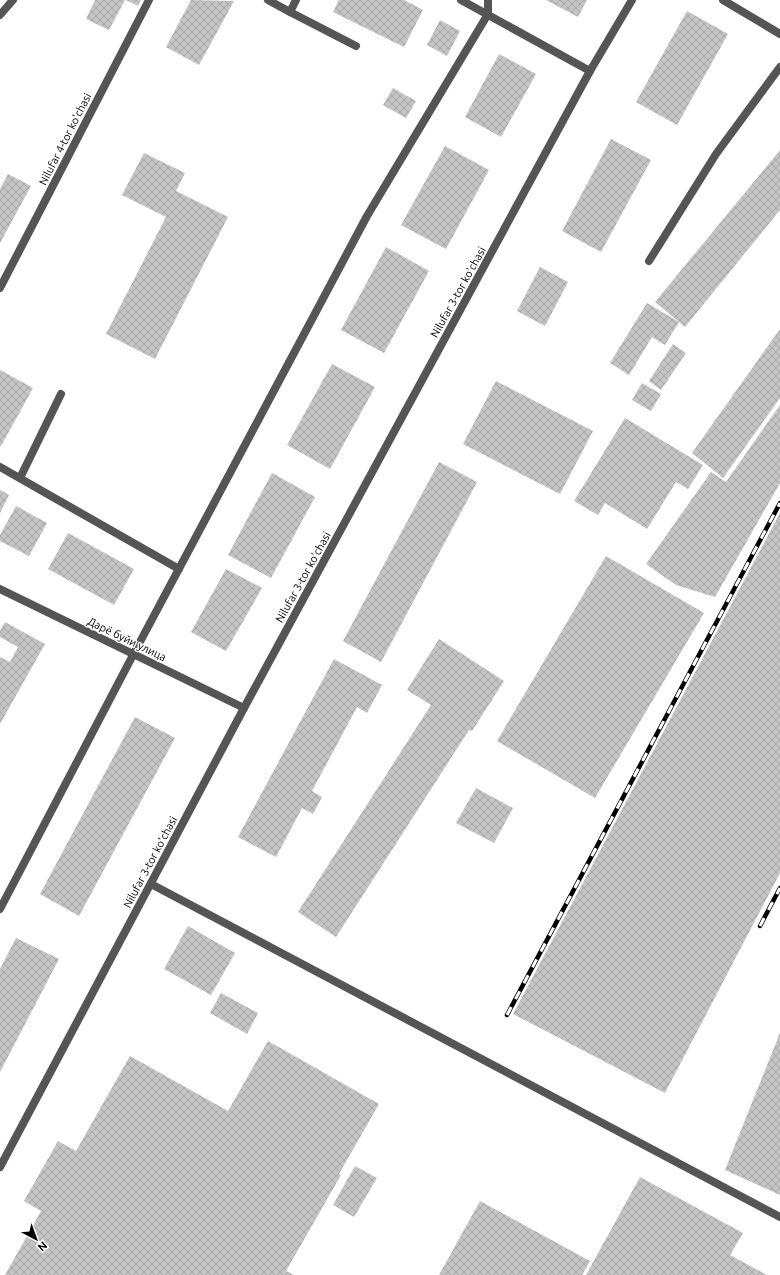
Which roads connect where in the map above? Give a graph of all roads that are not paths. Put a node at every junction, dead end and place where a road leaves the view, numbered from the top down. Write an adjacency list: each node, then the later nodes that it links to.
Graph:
1 (14, 0): 11 (street)
2 (149, 0): 17 (street, Nilufar 4-tor ko'chasi)
3 (268, 0): 9 (street)
4 (296, 0): 9 (street)
5 (461, 0): 10 (street)
6 (488, 0): 10 (street)
7 (632, 0): 15 (street, Nilufar 3-tor ko'chasi)
8 (723, 0): 12 (street)
9 (290, 12): 13 (street)
10 (488, 14): 15 (street); 21 (street)
11 (0, 15)
12 (780, 34)
13 (356, 46)
14 (780, 67): 16 (street)
15 (590, 71): 24 (street, Nilufar 3-tor ko'chasi)
16 (649, 261)
17 (0, 288)
18 (61, 394): 20 (street)
19 (0, 467): 20 (street)
20 (20, 478): 21 (street)
21 (178, 569): 23 (street)
22 (0, 589): 23 (street, Дарё буйи улица)
23 (133, 655): 24 (street, Дарё буйи улица); 26 (street)
24 (244, 708): 25 (street, Nilufar 3-tor ko'chasi)
25 (151, 884): 27 (street, Nilufar 3-tor ko'chasi); 28 (street)
26 (0, 909)
27 (0, 1167)
28 (780, 1217)

